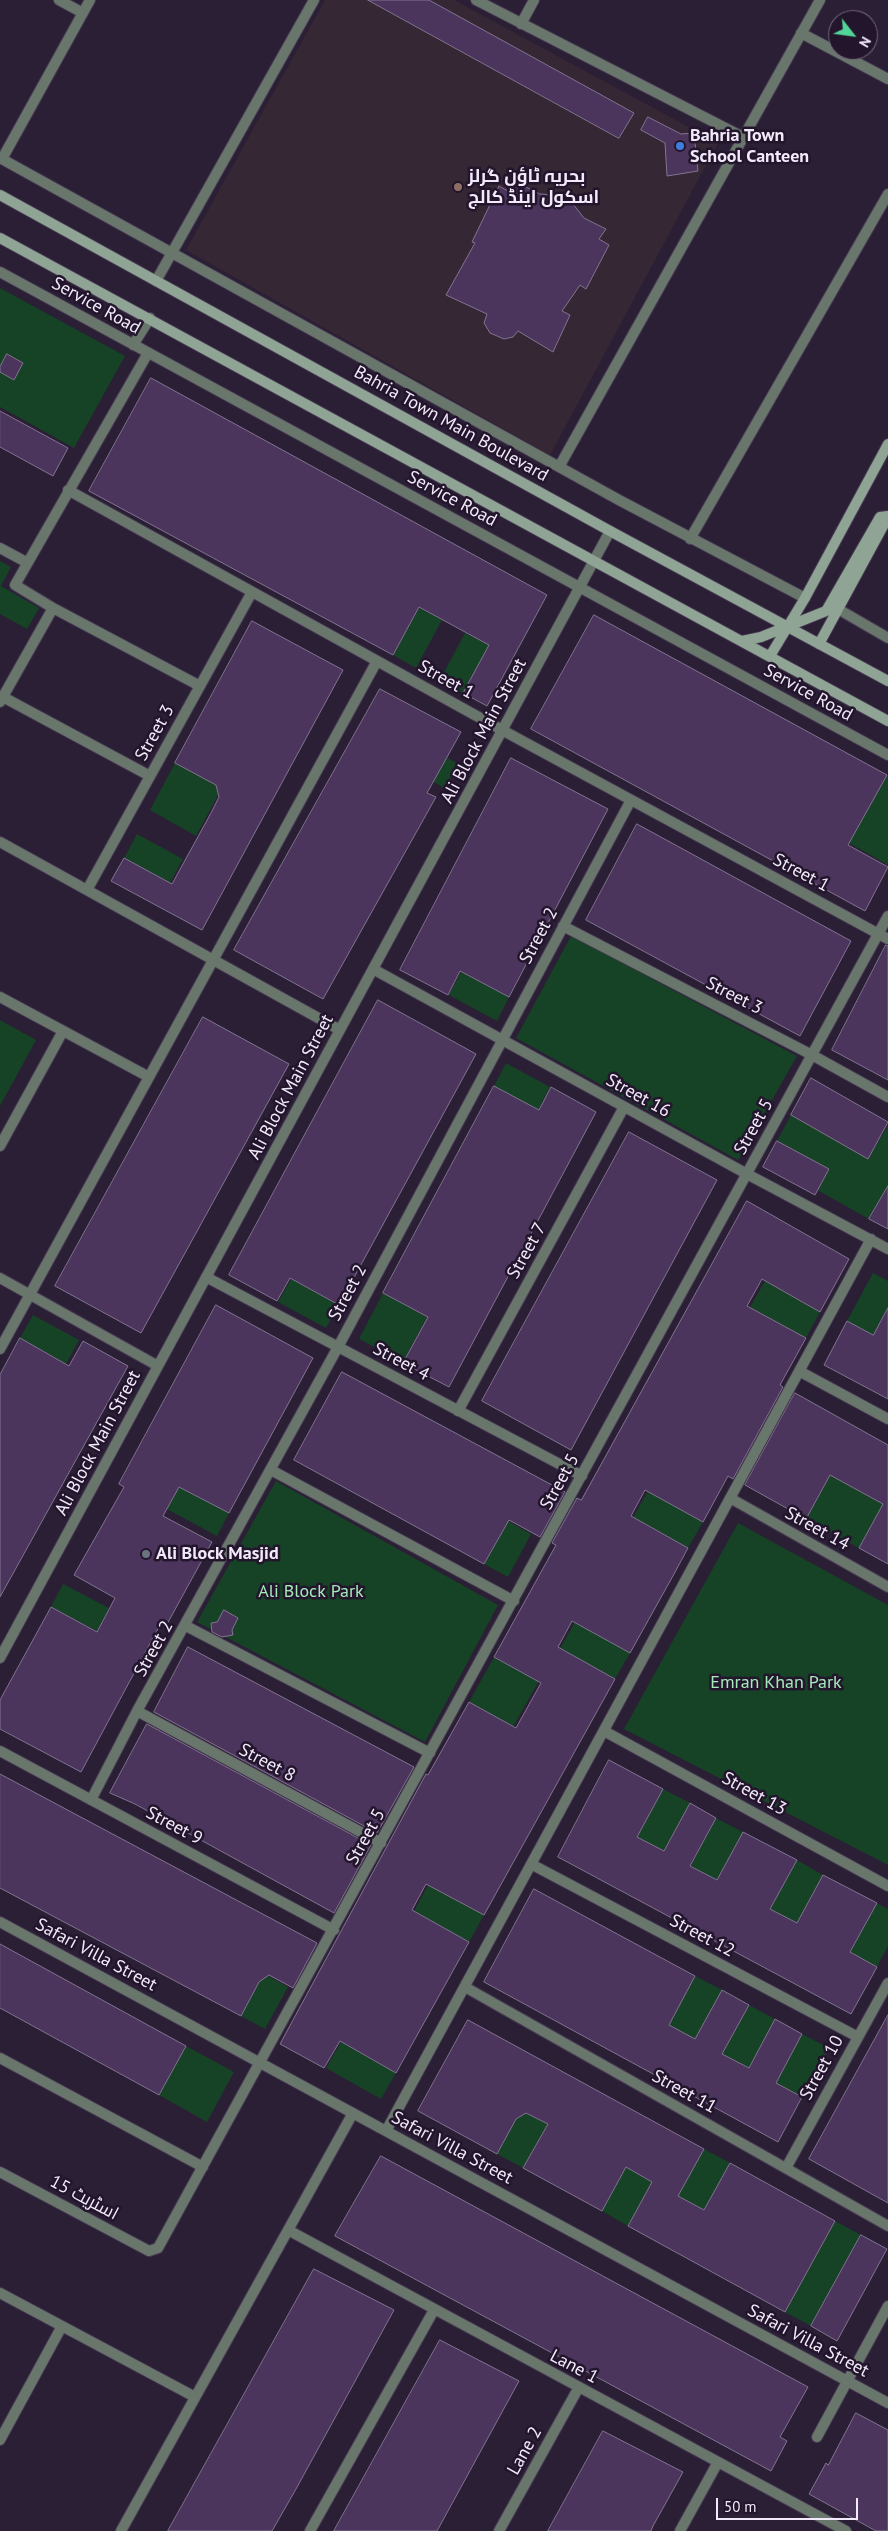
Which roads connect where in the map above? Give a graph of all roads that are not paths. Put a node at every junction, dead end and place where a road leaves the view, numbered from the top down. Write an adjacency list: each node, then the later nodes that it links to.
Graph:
1 (59, 0): 7 (street)
2 (90, 0): 7 (street)
3 (314, 0): 16 (street)
4 (476, 0): 8 (street)
5 (534, 0): 8 (street)
6 (820, 0): 9 (street)
7 (83, 13): 12 (street)
8 (521, 24): 11 (street)
9 (802, 33): 10 (street); 11 (street)
10 (888, 79)
11 (743, 137): 23 (street)
12 (1, 159): 16 (street)
13 (888, 194): 27 (street)
14 (0, 195): 18 (main road, Bahria Town Main Boulevard)
15 (0, 238): 19 (main road)
16 (172, 252): 18 (street); 23 (street)
17 (0, 272): 20 (street, Service Road)
18 (156, 281): 26 (main road, Bahria Town Main Boulevard)
19 (150, 318): 20 (street); 29 (main road)
20 (133, 345): 21 (street, Service Road)
21 (148, 353): 24 (street); 31 (street, Service Road)
22 (888, 444): 33 (main road)
23 (559, 467): 27 (street)
24 (68, 490): 30 (street); 32 (street, Street 1)
25 (888, 516): 35 (main road); 36 (main road)
26 (610, 531): 29 (street, Ali Block Main Street); 36 (main road, Bahria Town Main Boulevard)
27 (690, 538): 33 (street)
28 (0, 548): 30 (street)
29 (594, 560): 31 (street, Ali Block Main Street); 38 (main road)
30 (26, 562): 34 (street)
31 (580, 587): 46 (street, Ali Block Main Street); 47 (street, Service Road)
32 (252, 592): 41 (street, Street 1); 43 (street, Street 3)
33 (805, 598): 36 (main road)
34 (53, 608): 43 (street); 44 (street)
35 (838, 609): 37 (street); 39 (main road)
36 (787, 627): 38 (main road); 39 (main road, Bahria Town Main Boulevard); 40 (main road)
37 (888, 638)
38 (740, 640): 40 (main road)
39 (820, 644): 42 (main road, Bahria Town Main Boulevard)
40 (770, 656): 45 (main road)
41 (377, 661): 46 (street, Street 1); 55 (street)
42 (888, 681)
43 (200, 686): 48 (street, Street 3)
44 (1, 700): 48 (street)
45 (888, 721)
46 (502, 730): 49 (street, Street 1); 56 (street, Ali Block Main Street)
47 (888, 755)
48 (150, 776): 51 (street, Street 3)
49 (631, 800): 53 (street, Street 2); 54 (street, Street 1)
50 (0, 842): 51 (street)
51 (87, 890): 55 (street)
52 (888, 916): 54 (street, Street 5)
53 (564, 926): 60 (street, Street 2); 61 (street, Street 3)
54 (883, 936): 61 (street, Street 5)
55 (214, 960): 58 (street); 62 (street)
56 (373, 969): 58 (street, Ali Block Main Street); 60 (street, Street 16)
57 (0, 997): 59 (street)
58 (340, 1030): 70 (street, Ali Block Main Street)
59 (63, 1031): 62 (street); 65 (street)
60 (502, 1039): 64 (street, Street 16); 72 (street, Street 2)
61 (812, 1055): 63 (street, Street 3); 66 (street, Street 5)
62 (149, 1077): 71 (street)
63 (888, 1097)
64 (624, 1107): 66 (street, Street 16); 76 (street, Street 7)
65 (0, 1146)
66 (747, 1174): 67 (street, Street 16); 79 (street, Street 5)
67 (871, 1238): 68 (street, Street 16); 75 (street)
68 (888, 1248)
69 (0, 1278): 71 (street)
70 (206, 1278): 72 (street, Street 4); 74 (street, Ali Block Main Street)
71 (30, 1294): 73 (street); 74 (street)
72 (338, 1347): 76 (street, Street 4); 78 (street, Street 2)
73 (0, 1349)
74 (158, 1366): 84 (street, Ali Block Main Street)
75 (799, 1370): 77 (street); 80 (street)
76 (458, 1411): 79 (street, Street 4)
77 (888, 1418)
78 (271, 1470): 82 (street); 83 (street, Street 2)
79 (582, 1476): 82 (street, Street 5)
80 (730, 1498): 81 (street, Street 14); 86 (street)
81 (888, 1587)
82 (514, 1600): 88 (street, Street 5)
83 (186, 1626): 85 (street, Street 2); 88 (street)
84 (0, 1658)
85 (138, 1711): 89 (street, Street 2); 90 (street, Street 8)
86 (604, 1731): 91 (street); 92 (street, Street 13)
87 (0, 1751): 89 (street, Street 9)
88 (430, 1753): 90 (street, Street 5)
89 (91, 1800): 94 (street, Street 9)
90 (381, 1843): 94 (street, Street 5)
91 (531, 1864): 96 (street); 97 (street, Street 12)
92 (888, 1886)
93 (0, 1922): 99 (street, Safari Villa Street)
94 (334, 1930): 99 (street, Street 5)
95 (888, 1983): 97 (street, Street 10)
96 (465, 1987): 101 (street); 103 (street, Street 11)
97 (858, 2037): 103 (street, Street 10)
98 (0, 2058): 102 (street)
99 (261, 2063): 100 (street, Safari Villa Street); 102 (street, Street 5)
100 (353, 2113): 101 (street, Safari Villa Street); 106 (street)
101 (386, 2131): 112 (street, Safari Villa Street)
102 (203, 2167): 107 (street, Street 5)
103 (786, 2168): 105 (street, Street 11)
104 (0, 2172): 107 (street, اسٹریٹ 15)
105 (888, 2226)
106 (288, 2230): 110 (street, Lane 1); 114 (street)
107 (153, 2250)
108 (0, 2293): 111 (street)
109 (888, 2306): 112 (street)
110 (434, 2310): 113 (street, Lane 1); 120 (street)
111 (62, 2326): 114 (street); 117 (street)
112 (847, 2380): 115 (street, Safari Villa Street); 116 (street)
113 (579, 2388): 118 (street, Lane 1); 121 (street, Lane 2)
114 (195, 2397): 119 (street)
115 (888, 2403)
116 (817, 2437)
117 (0, 2440)
118 (718, 2462): 122 (street); 123 (street, Lane 1)
119 (121, 2531)
120 (310, 2531)
121 (499, 2531)
122 (680, 2531)
123 (846, 2531)

